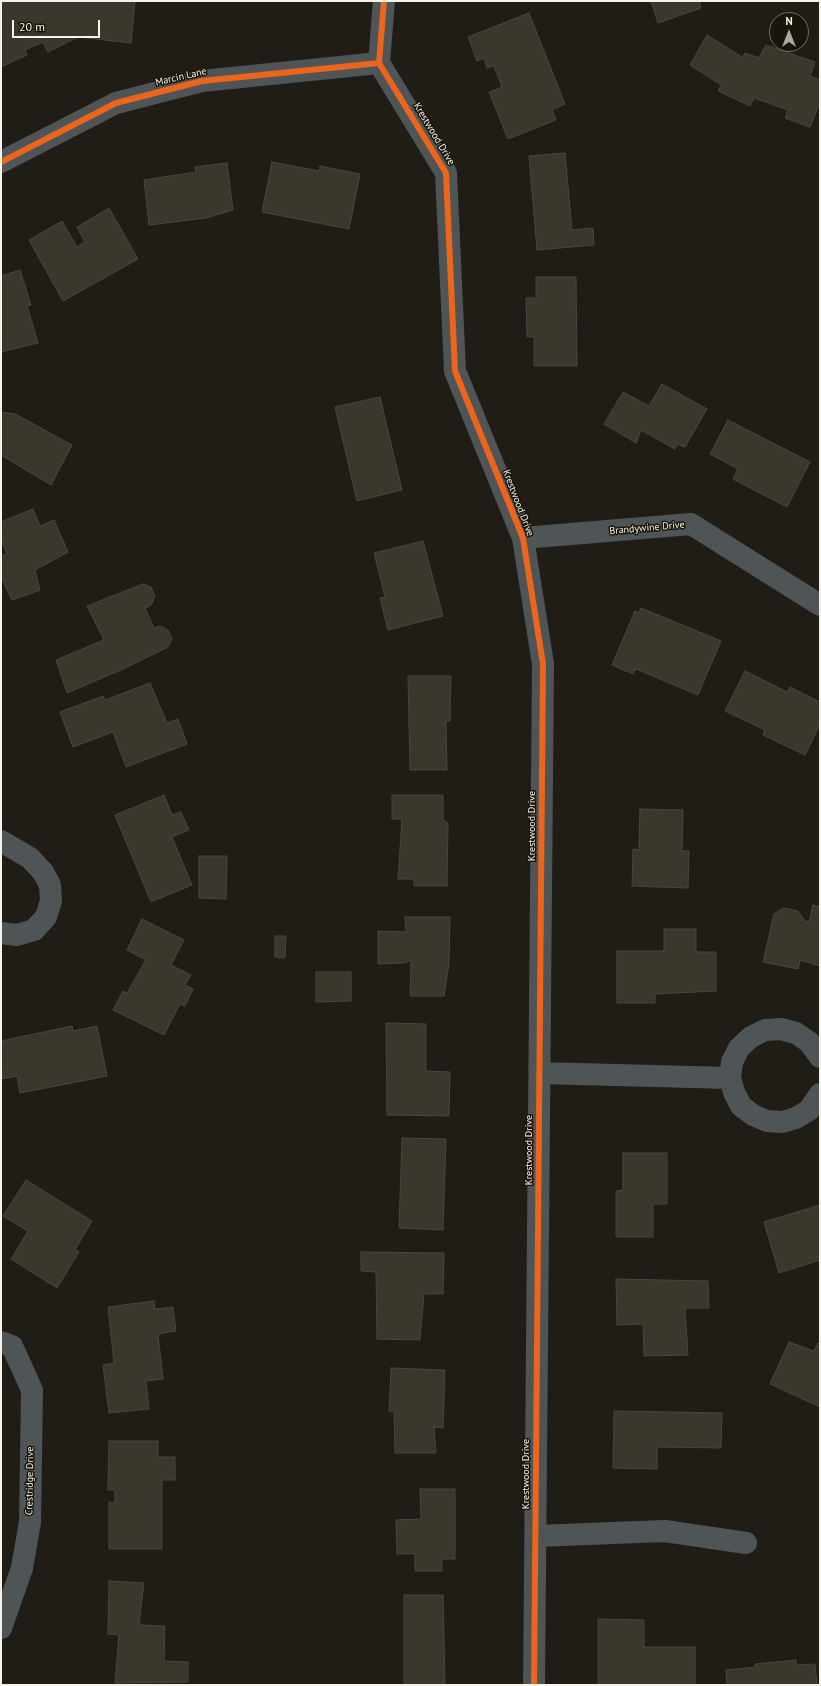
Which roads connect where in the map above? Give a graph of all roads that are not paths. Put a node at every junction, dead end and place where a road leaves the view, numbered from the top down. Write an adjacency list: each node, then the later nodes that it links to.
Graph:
1 (384, 1): 2 (street)
2 (379, 63): 3 (street, Marcin Lane); 4 (street, Krestwood Drive)
3 (1, 162)
4 (523, 538): 5 (street, Brandywine Drive); 9 (street, Krestwood Drive)
5 (820, 606)
6 (1, 841): 7 (street)
7 (1, 933)
8 (820, 1057): 10 (street)
9 (540, 1073): 10 (street); 13 (street, Krestwood Drive)
10 (730, 1078): 11 (street)
11 (820, 1094)
12 (1, 1342): 15 (street, Crestridge Drive)
13 (536, 1536): 14 (street); 16 (street, Krestwood Drive)
14 (746, 1543)
15 (1, 1628)
16 (534, 1685)

